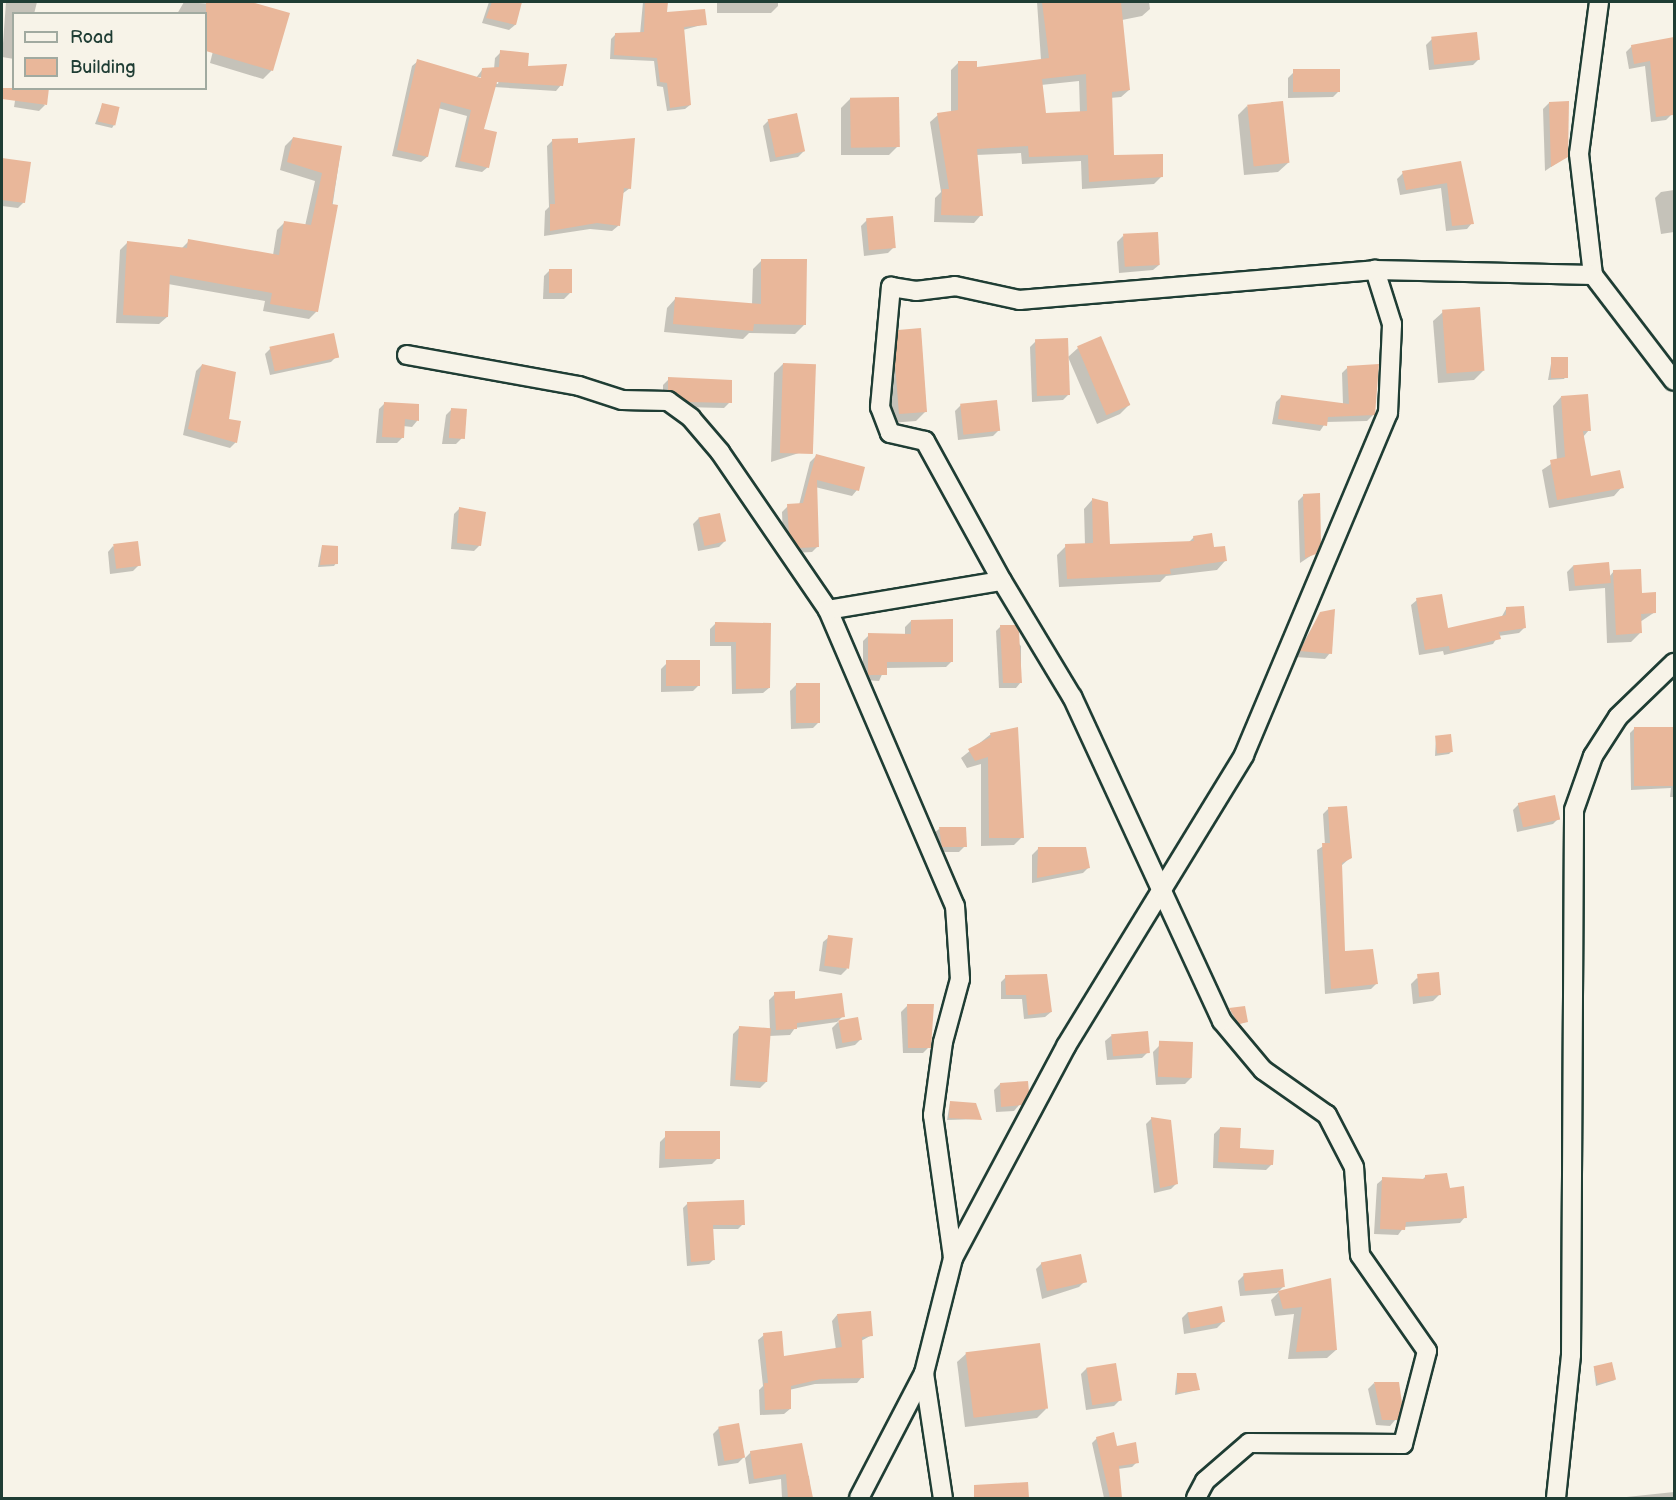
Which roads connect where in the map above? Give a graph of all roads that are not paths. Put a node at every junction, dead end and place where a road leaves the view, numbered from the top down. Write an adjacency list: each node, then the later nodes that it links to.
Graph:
1 (1599, 2): 3 (street)
2 (1375, 270): 3 (street); 6 (street); 9 (street)
3 (1593, 275): 5 (street)
4 (407, 356): 7 (street)
5 (1674, 381)
6 (1002, 581): 7 (street); 9 (street)
7 (828, 610): 10 (street)
8 (1674, 663): 15 (street)
9 (1162, 891): 10 (street); 14 (street)
10 (953, 1258): 11 (street)
11 (924, 1373): 12 (street); 13 (street)
12 (859, 1498)
13 (943, 1498)
14 (1196, 1498)
15 (1556, 1498)

